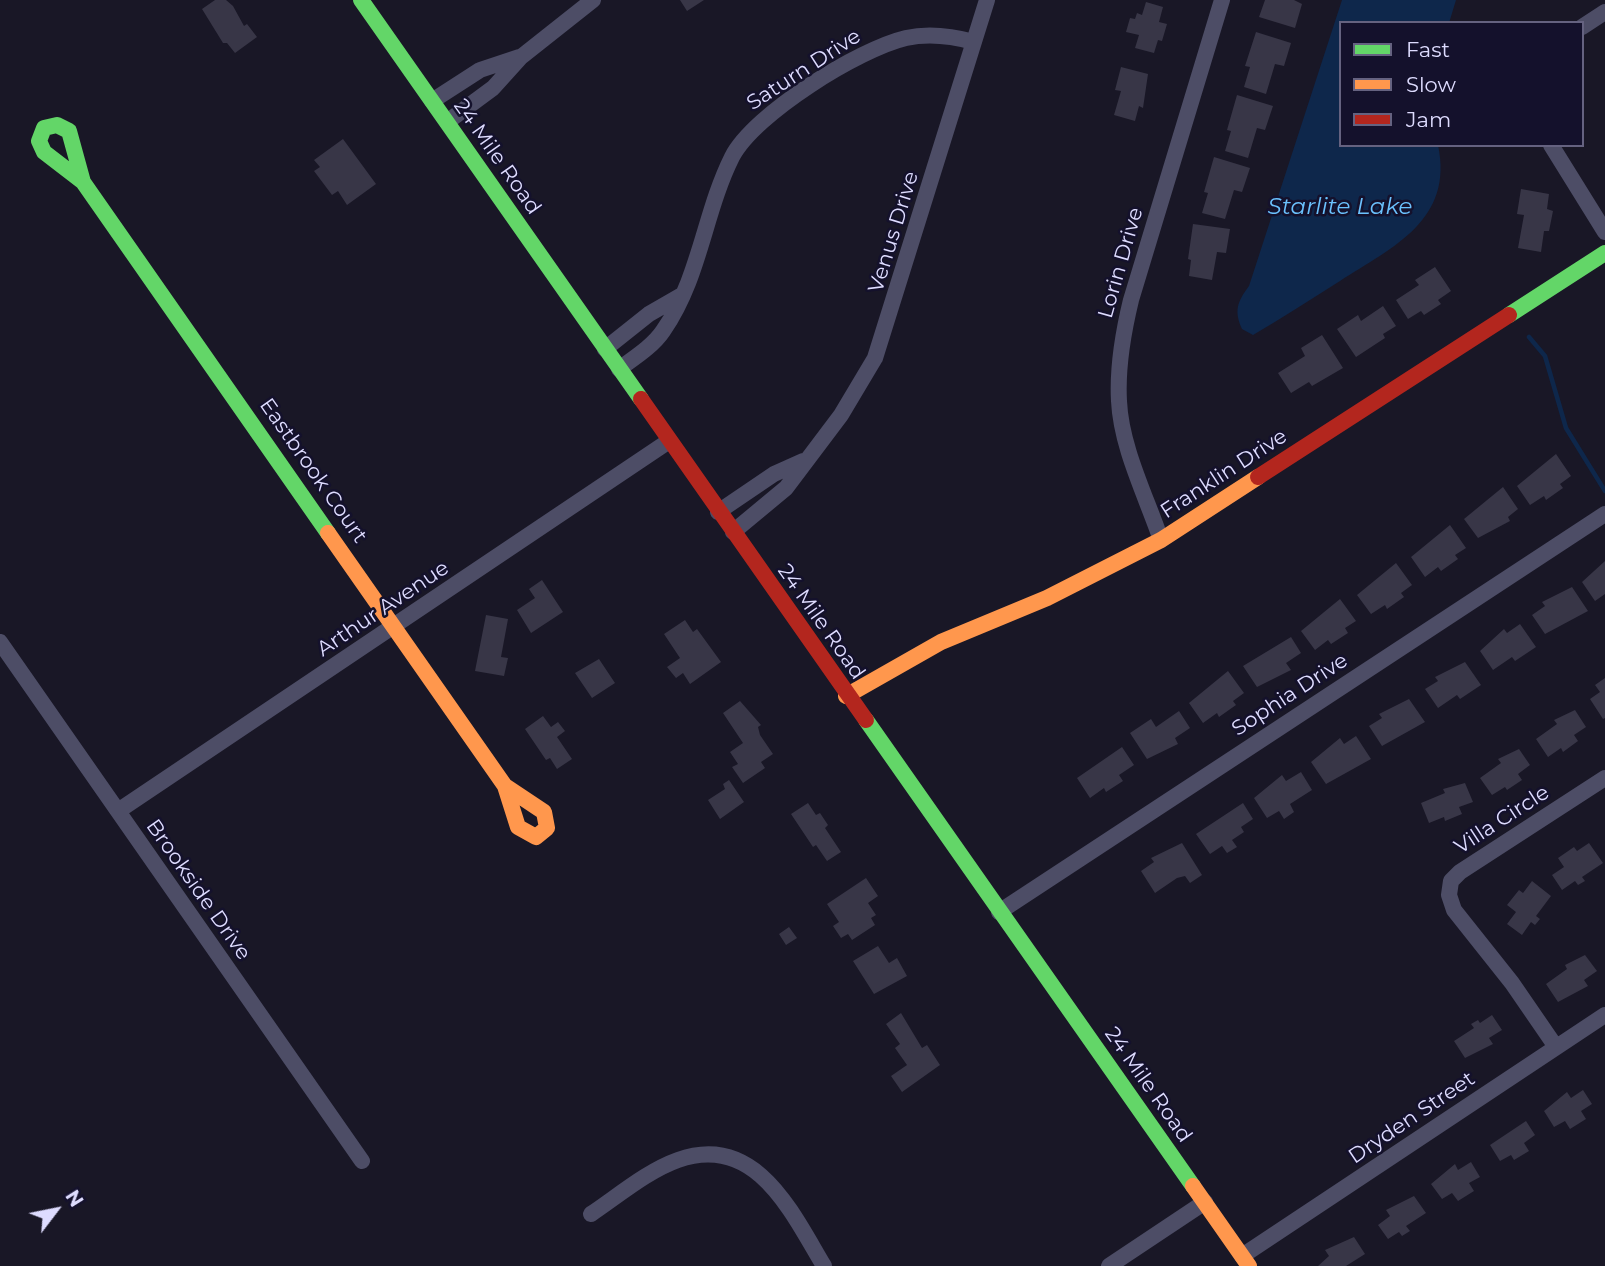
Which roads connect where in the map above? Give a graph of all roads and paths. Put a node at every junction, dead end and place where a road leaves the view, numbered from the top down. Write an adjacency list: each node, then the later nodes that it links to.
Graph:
1 (361, 0): 9 (street, 24 Mile Road)
2 (593, 0): 8 (street)
3 (987, 0): 7 (street, Venus Drive)
4 (1222, 0): 23 (street, Lorin Drive)
5 (1605, 12): 6 (street)
6 (1584, 26)
7 (974, 42): 15 (street, Saturn Drive); 19 (street, Venus Drive)
8 (522, 57): 9 (street); 10 (street)
9 (432, 101): 10 (street, 24 Mile Road)
10 (447, 122): 16 (street, 24 Mile Road)
11 (1552, 147): 13 (street)
12 (83, 182): 24 (street, Eastbrook Court)
13 (1605, 232)
14 (1605, 253): 23 (street, Franklin Drive)
15 (682, 295): 16 (street); 17 (street, Saturn Drive)
16 (605, 349): 17 (street, 24 Mile Road)
17 (619, 369): 18 (street, 24 Mile Road)
18 (669, 441): 20 (street, 24 Mile Road); 24 (street, Arthur Avenue)
19 (805, 460): 20 (street, Venus Drive); 22 (street, Venus Drive)
20 (718, 512): 22 (street, 24 Mile Road)
21 (1605, 514): 30 (street, Sophia Drive)
22 (733, 532): 26 (street, 24 Mile Road)
23 (1161, 540): 26 (street, Franklin Drive)
24 (395, 627): 28 (street, Eastbrook Court); 29 (street, Arthur Avenue)
25 (0, 642): 29 (street, Brookside Drive)
26 (846, 696): 30 (street, 24 Mile Road)
27 (1605, 778): 32 (street, Villa Circle)
28 (505, 786)
29 (118, 811): 33 (street, Brookside Drive)
30 (999, 912): 34 (street, 24 Mile Road)
31 (1605, 1015): 32 (street, Dryden Street)
32 (1556, 1047): 36 (street, Dryden Street)
33 (362, 1161)
34 (1205, 1202): 36 (street, 24 Mile Road); 38 (street)
35 (591, 1214): 37 (street)
36 (1245, 1261)
37 (824, 1266)
38 (1109, 1266)

